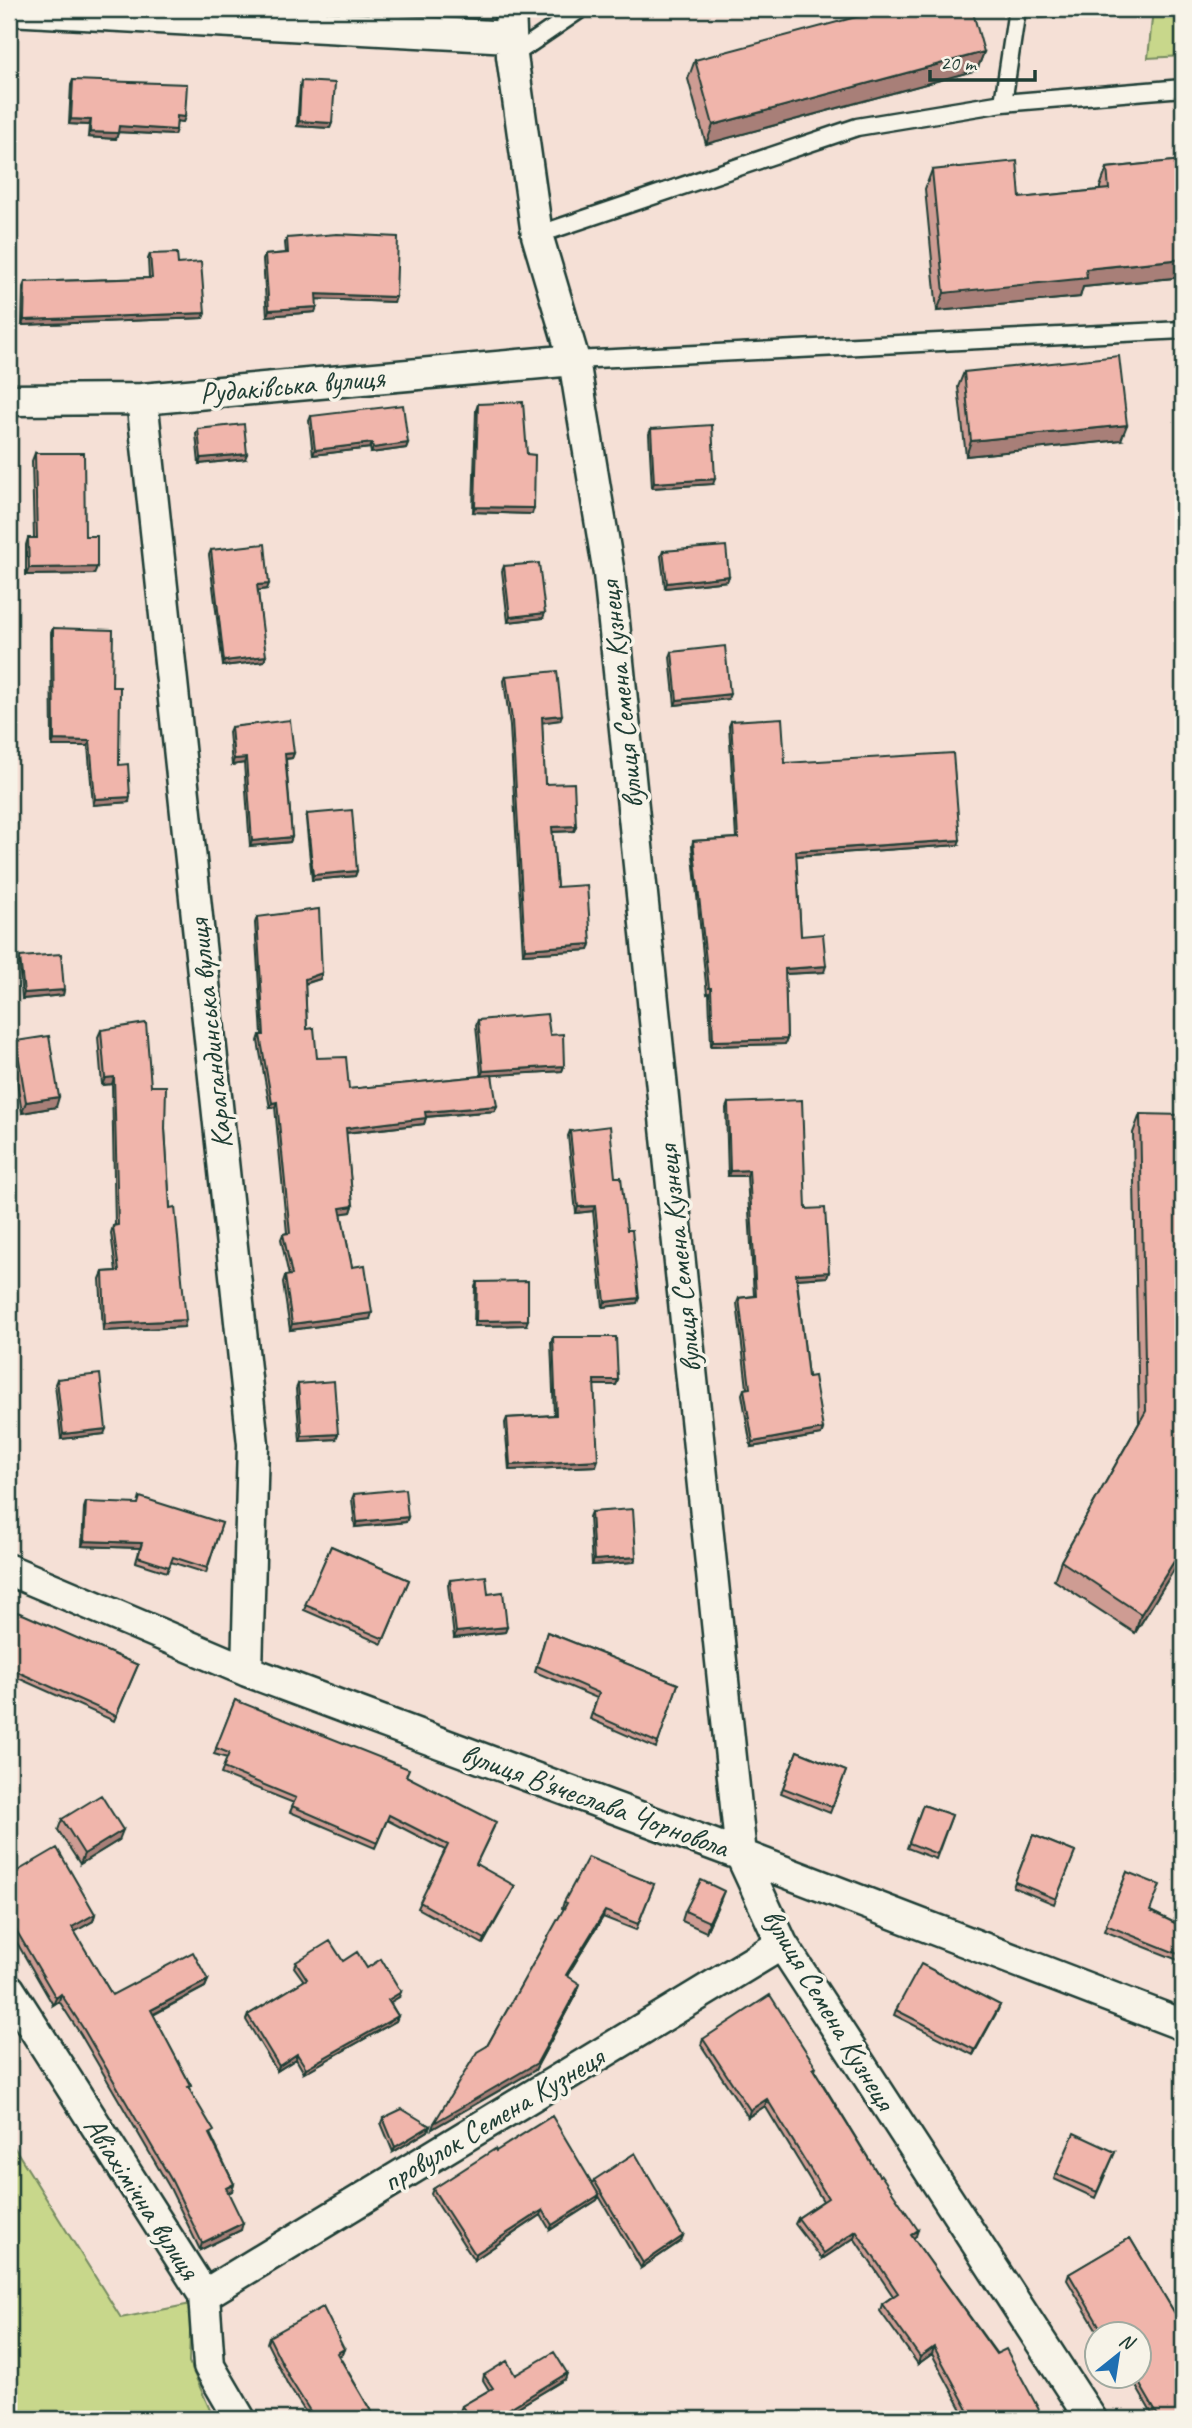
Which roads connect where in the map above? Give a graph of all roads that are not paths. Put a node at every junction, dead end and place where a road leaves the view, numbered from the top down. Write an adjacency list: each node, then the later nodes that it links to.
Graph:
1 (581, 9): 4 (lane)
2 (1017, 9): 6 (lane)
3 (9, 10): 4 (street)
4 (511, 34): 7 (street, вулиця Семена Кузнеця)
5 (1183, 88): 6 (lane)
6 (1003, 103): 7 (lane)
7 (537, 235): 9 (street, вулиця Семена Кузнеця)
8 (1183, 330): 9 (lane)
9 (574, 360): 10 (street, Рудаківська вулиця); 14 (street, вулиця Семена Кузнеця)
10 (142, 399): 11 (street, Рудаківська вулиця); 13 (street, Карагандинська вулиця)
11 (9, 400)
12 (9, 1570): 13 (street, вулиця В'ячеслава Чорновола)
13 (247, 1671): 14 (street, вулиця В'ячеслава Чорновола)
14 (741, 1855): 15 (street, вулиця Семена Кузнеця); 17 (street, вулиця В'ячеслава Чорновола)
15 (782, 1944): 18 (street, провулок Семена Кузнеця); 20 (street, вулиця Семена Кузнеця)
16 (9, 1989): 18 (street, Авіахімічна вулиця)
17 (1183, 2025)
18 (204, 2295): 19 (street, Авіахімічна вулиця)
19 (240, 2419)
20 (1091, 2419)

